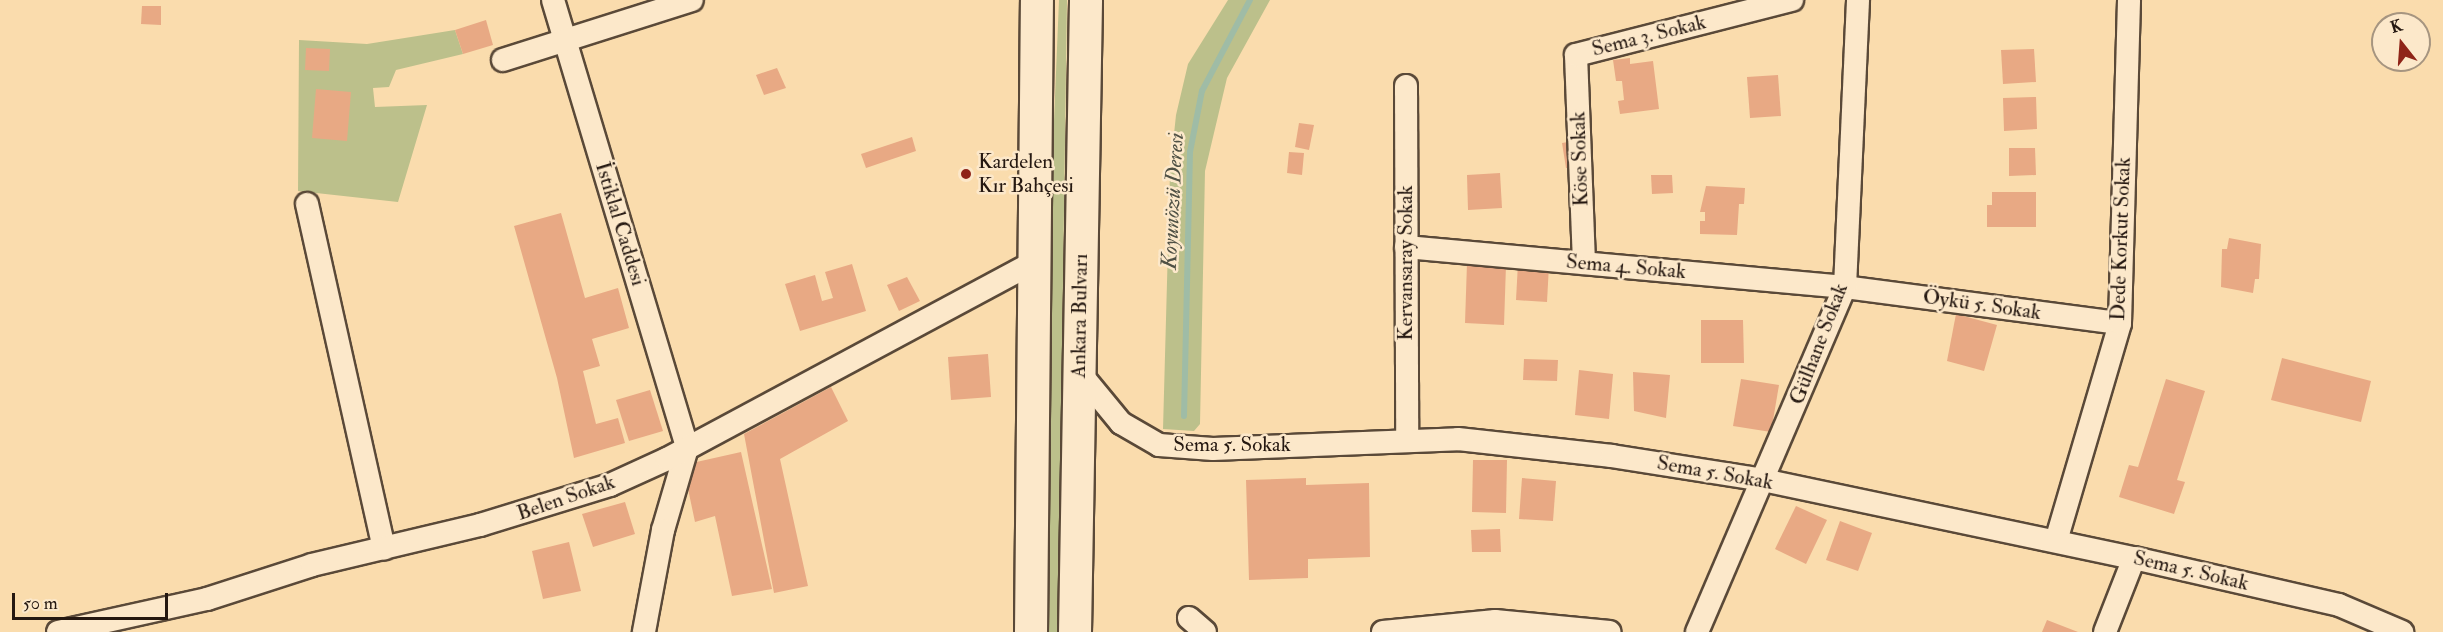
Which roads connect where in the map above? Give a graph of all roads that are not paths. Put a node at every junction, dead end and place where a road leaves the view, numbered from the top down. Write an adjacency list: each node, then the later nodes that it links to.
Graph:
1 (553, 0): 8 (street, İstiklal Caddesi)
2 (692, 0): 8 (street)
3 (1037, 0): 14 (main road)
4 (1086, 0): 18 (main road, Ankara Bulvarı)
5 (1792, 0): 9 (street, Sema 3. Sokak)
6 (1858, 0): 16 (street, Gülhane Sokak)
7 (2129, 0): 17 (street, Dede Korkut Sokak)
8 (564, 39): 10 (street); 20 (street, İstiklal Caddesi)
9 (1575, 55): 15 (street, Köse Sokak)
10 (503, 60)
11 (1406, 86): 13 (street, Kervansaray Sokak)
12 (306, 204): 23 (street)
13 (1406, 247): 15 (street, Sema 4. Sokak); 19 (street, Kervansaray Sokak)
14 (1035, 262): 20 (street, Belen Sokak); 28 (main road)
15 (1584, 263): 16 (street, Sema 4. Sokak)
16 (1845, 287): 17 (street, Öykü 5. Sokak); 21 (street, Gülhane Sokak)
17 (2120, 323): 22 (street, Dede Korkut Sokak)
18 (1079, 372): 19 (street, Sema 5. Sokak); 29 (main road, Ankara Bulvarı)
19 (1407, 440): 21 (street, Sema 5. Sokak)
20 (687, 448): 23 (street, Belen Sokak); 27 (street)
21 (1762, 480): 22 (street, Sema 5. Sokak); 32 (street, Gülhane Sokak)
22 (2056, 541): 24 (street, Sema 5. Sokak)
23 (384, 548): 26 (street, Belen Sokak)
24 (2134, 558): 33 (street); 34 (street, Sema 5. Sokak)
25 (1524, 626): 30 (street); 31 (street)
26 (58, 632)
27 (644, 632)
28 (1031, 632)
29 (1076, 632)
30 (1383, 632)
31 (1609, 632)
32 (1697, 632)
33 (2105, 632)
34 (2403, 632)

